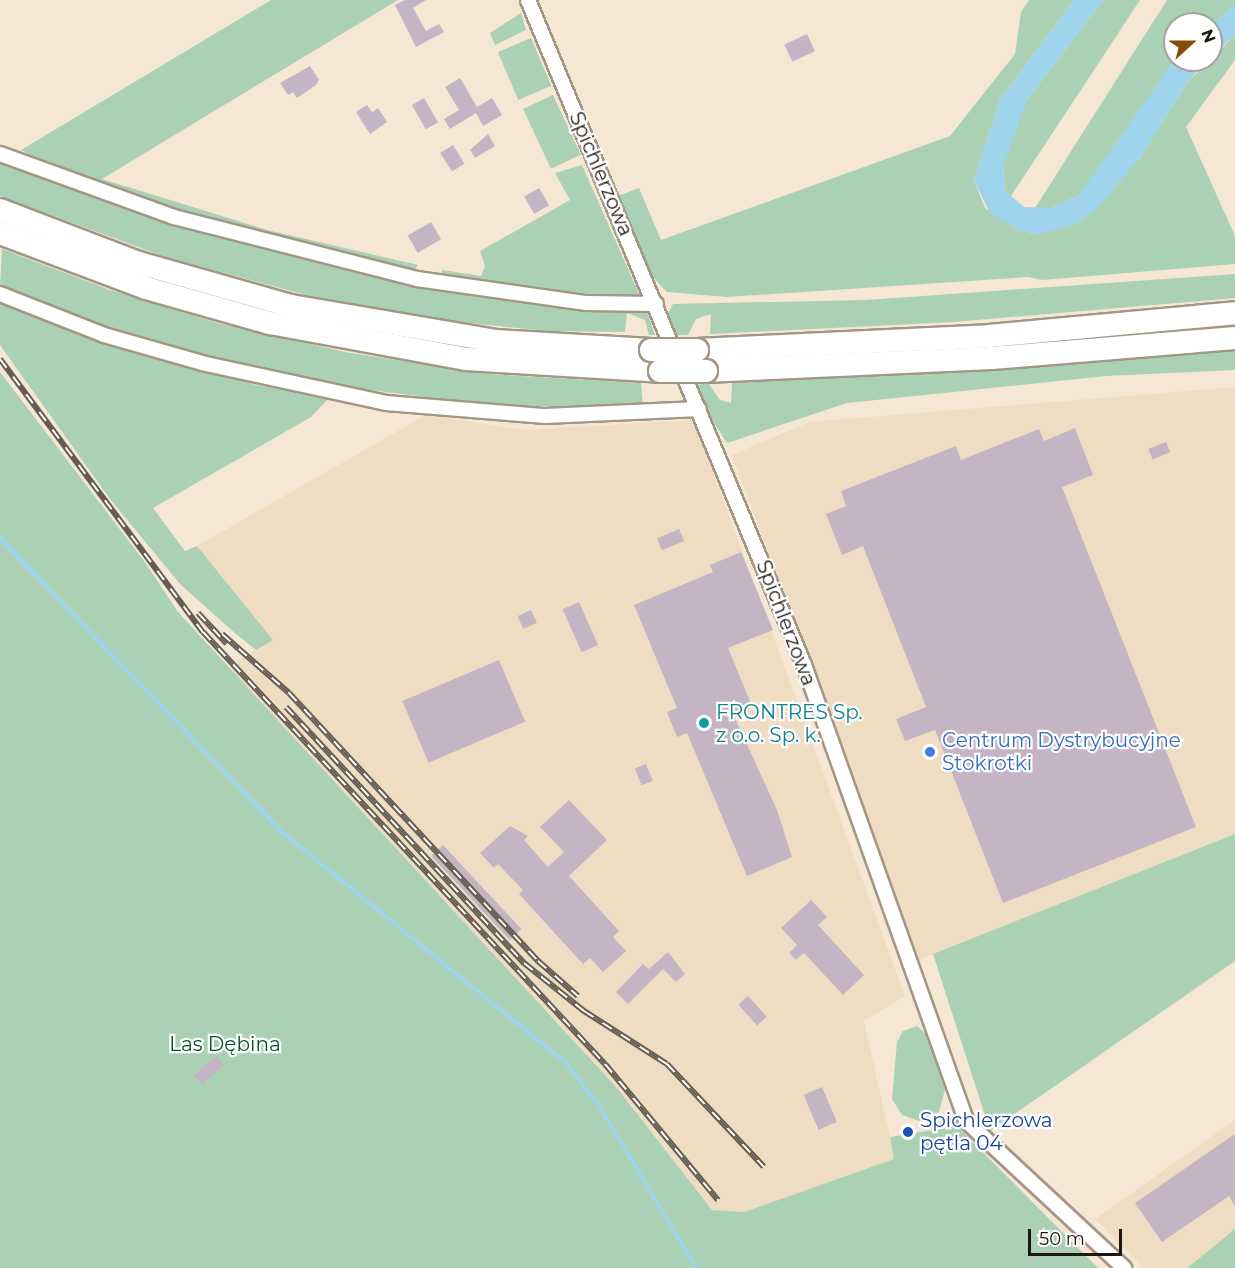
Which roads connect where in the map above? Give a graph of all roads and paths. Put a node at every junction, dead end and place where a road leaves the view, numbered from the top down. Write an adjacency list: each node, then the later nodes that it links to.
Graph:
1 (528, 0): 6 (street, Spichlerzowa)
2 (0, 154): 6 (street)
3 (0, 210): 7 (main road, bridge)
4 (0, 233): 8 (main road, bridge)
5 (0, 294): 9 (street)
6 (656, 304): 9 (street, Spichlerzowa)
7 (1235, 313)
8 (1235, 338)
9 (699, 409): 10 (street, Spichlerzowa)
10 (1124, 1268)

